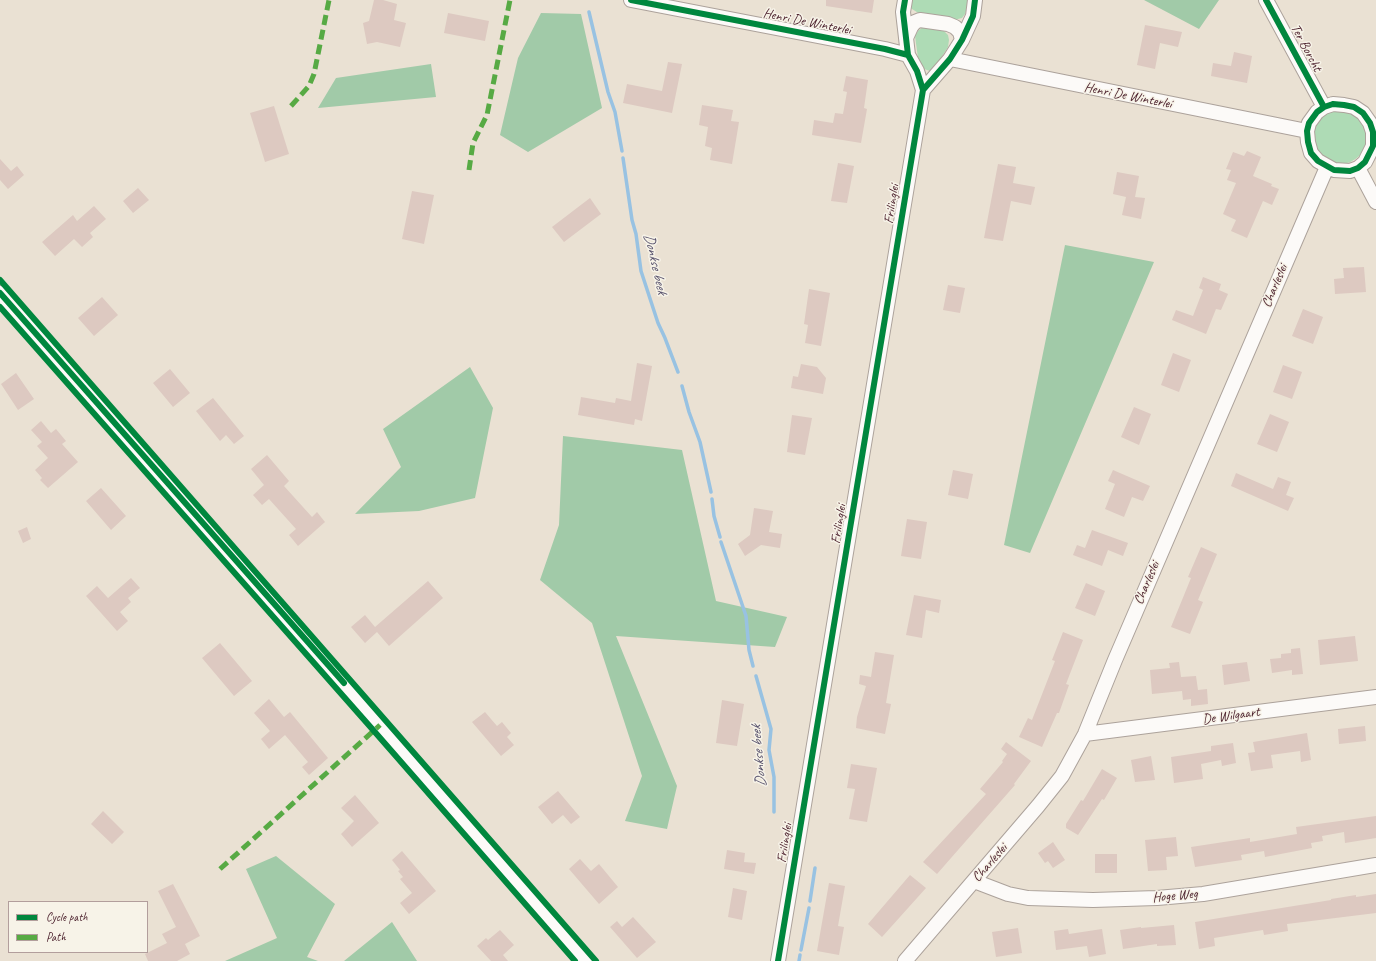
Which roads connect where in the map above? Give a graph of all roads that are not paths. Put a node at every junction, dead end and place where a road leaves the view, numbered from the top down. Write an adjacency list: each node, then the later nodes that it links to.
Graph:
1 (630, 0): 7 (street, Henri De Winterlei)
2 (905, 0): 5 (street, Frilinglei)
3 (975, 0): 6 (street)
4 (1266, 0): 10 (street, Ter Borcht)
5 (906, 38): 6 (street); 7 (street, Frilinglei)
6 (962, 40): 8 (street)
7 (908, 55): 9 (street, Frilinglei)
8 (950, 59): 9 (street); 11 (street, Henri De Winterlei)
9 (923, 90): 21 (street, Frilinglei)
10 (1324, 107): 11 (street); 13 (street)
11 (1307, 131): 12 (street)
12 (1327, 166): 13 (street); 17 (street, Charleslei)
13 (1358, 168): 14 (street)
14 (1376, 202)
15 (0, 293): 20 (street)
16 (1376, 697): 17 (street, De Wilgaart)
17 (1085, 734): 19 (street, Charleslei)
18 (1376, 865): 19 (street, Hoge Weg)
19 (974, 881): 22 (street, Charleslei)
20 (587, 961)
21 (778, 961)
22 (905, 961)

